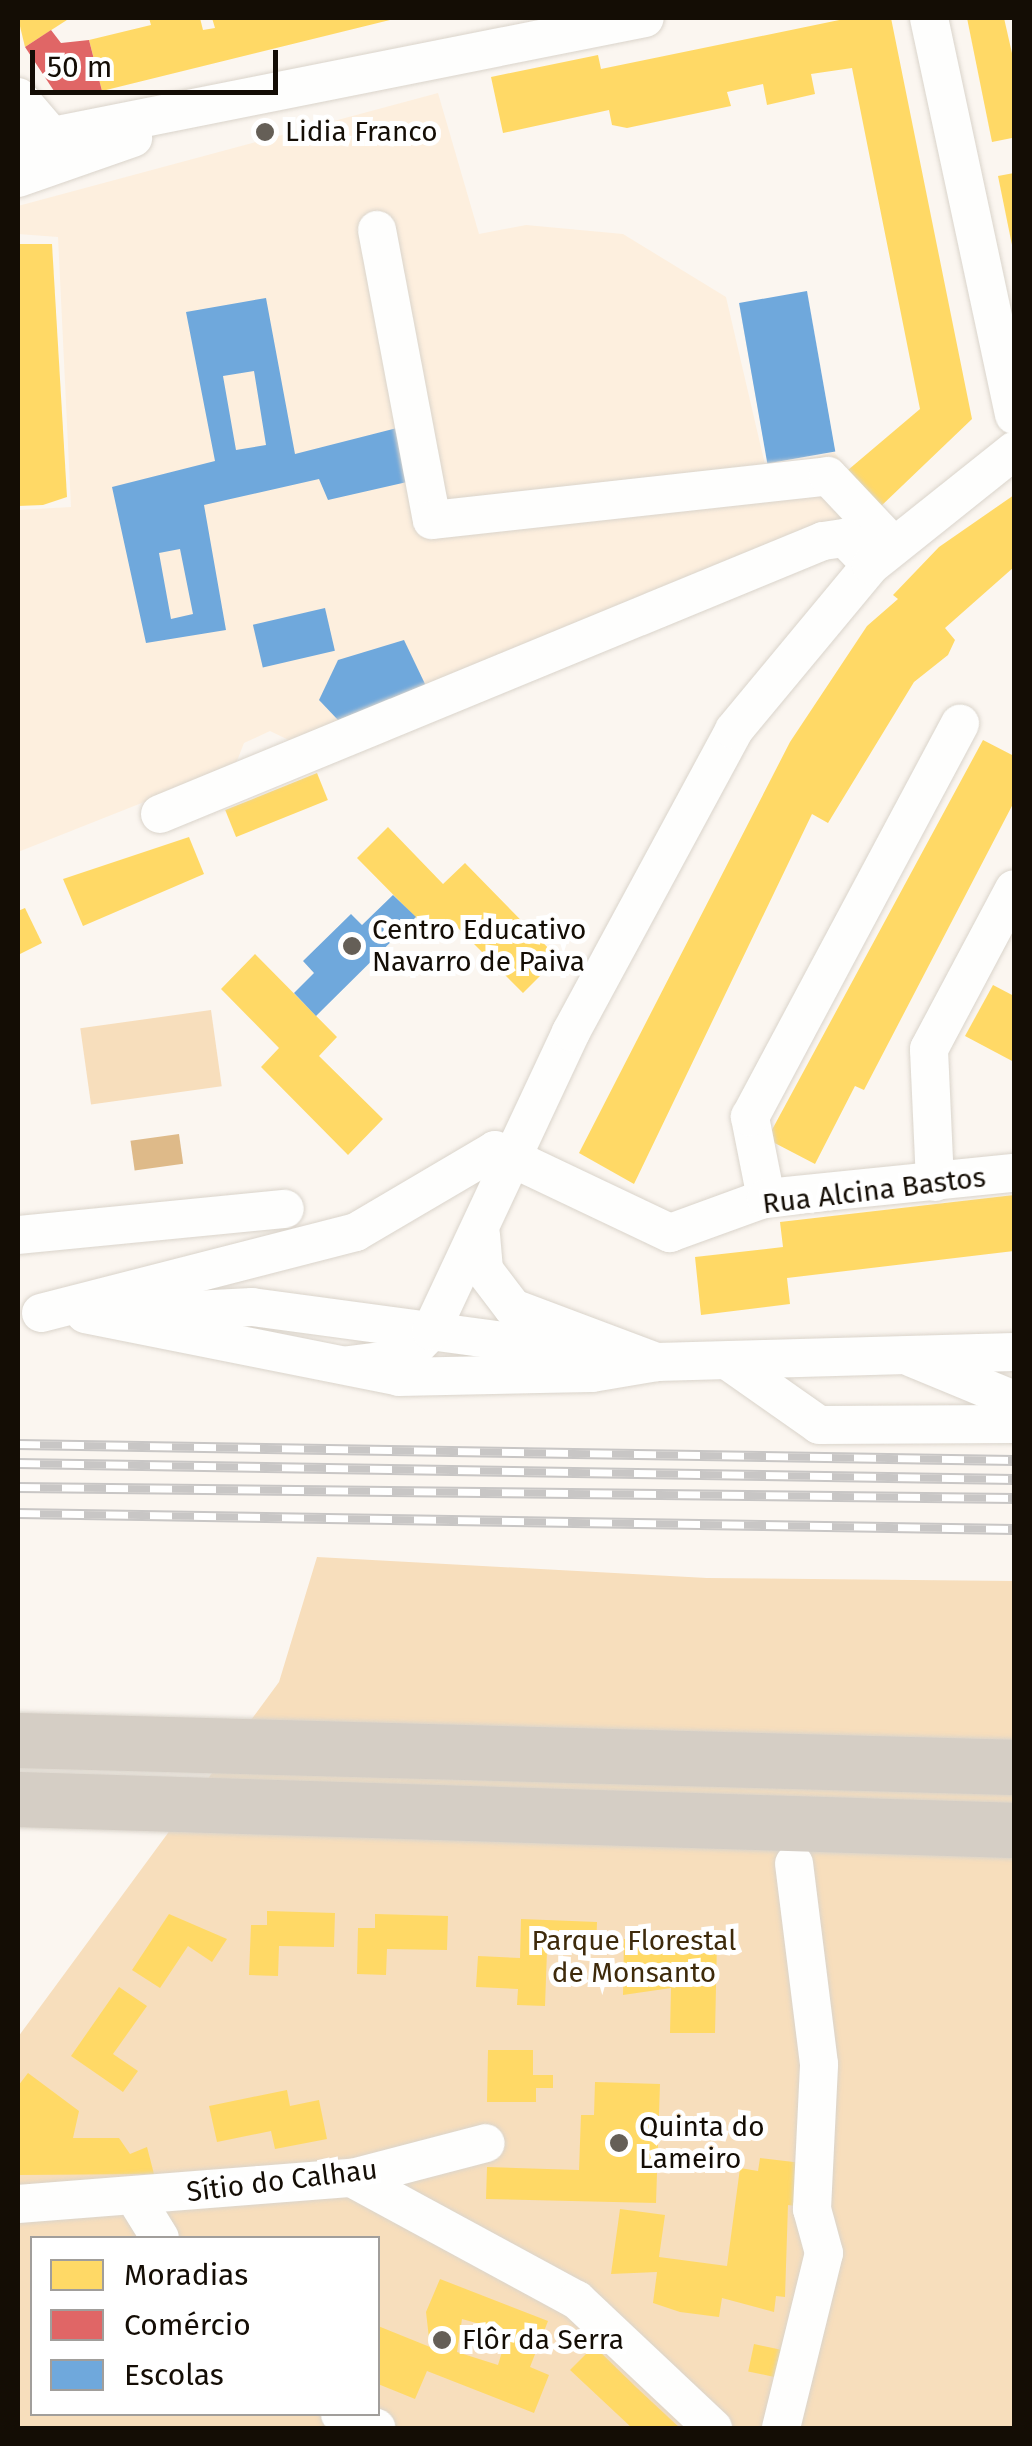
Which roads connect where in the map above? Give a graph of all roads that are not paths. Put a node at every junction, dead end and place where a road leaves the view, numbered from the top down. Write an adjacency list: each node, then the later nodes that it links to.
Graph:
1 (645, 18): 3 (street)
2 (929, 18): 9 (street)
3 (254, 96): 5 (street); 6 (street)
4 (18, 97): 5 (street)
5 (30, 140): 6 (street)
6 (79, 157): 7 (street)
7 (18, 178)
8 (377, 230): 11 (street)
9 (1014, 415)
10 (1014, 451): 11 (street)
11 (882, 555): 13 (street); 15 (street)
12 (960, 723): 20 (street)
13 (160, 814)
14 (1014, 889): 19 (street)
15 (571, 1032): 16 (street); 17 (street)
16 (517, 1157): 17 (street); 20 (street, Rua Alcina Bastos); 24 (street)
17 (467, 1164): 25 (street)
18 (1014, 1174): 19 (street, Rua Alcina Bastos)
19 (935, 1182): 20 (street, Rua Alcina Bastos)
20 (766, 1198)
21 (285, 1209): 22 (street)
22 (201, 1214): 23 (street); 25 (street)
23 (18, 1234)
24 (481, 1235): 28 (street); 29 (street)
25 (215, 1272): 26 (street)
26 (29, 1314): 27 (street)
27 (118, 1314): 28 (street); 34 (street)
28 (431, 1331): 29 (street); 34 (street)
29 (607, 1340): 33 (street)
30 (1014, 1352): 31 (street)
31 (905, 1355): 32 (street); 35 (street)
32 (728, 1361): 33 (street); 36 (street)
33 (656, 1362): 34 (street)
34 (349, 1365)
35 (1014, 1400)
36 (1014, 1424)
37 (18, 1740): 38 (highway)
38 (1014, 1766)
39 (18, 1800): 40 (highway)
40 (1014, 1830)
41 (794, 1864): 50 (street)
42 (486, 2143): 43 (street, Sítio do Calhau)
43 (352, 2178): 44 (street, Sítio do Calhau); 49 (street)
44 (134, 2196): 45 (street, Sítio do Calhau); 46 (street, Sítio do Calhau)
45 (18, 2204)
46 (159, 2236)
47 (345, 2416): 48 (street)
48 (376, 2428)
49 (713, 2428)
50 (780, 2428)

